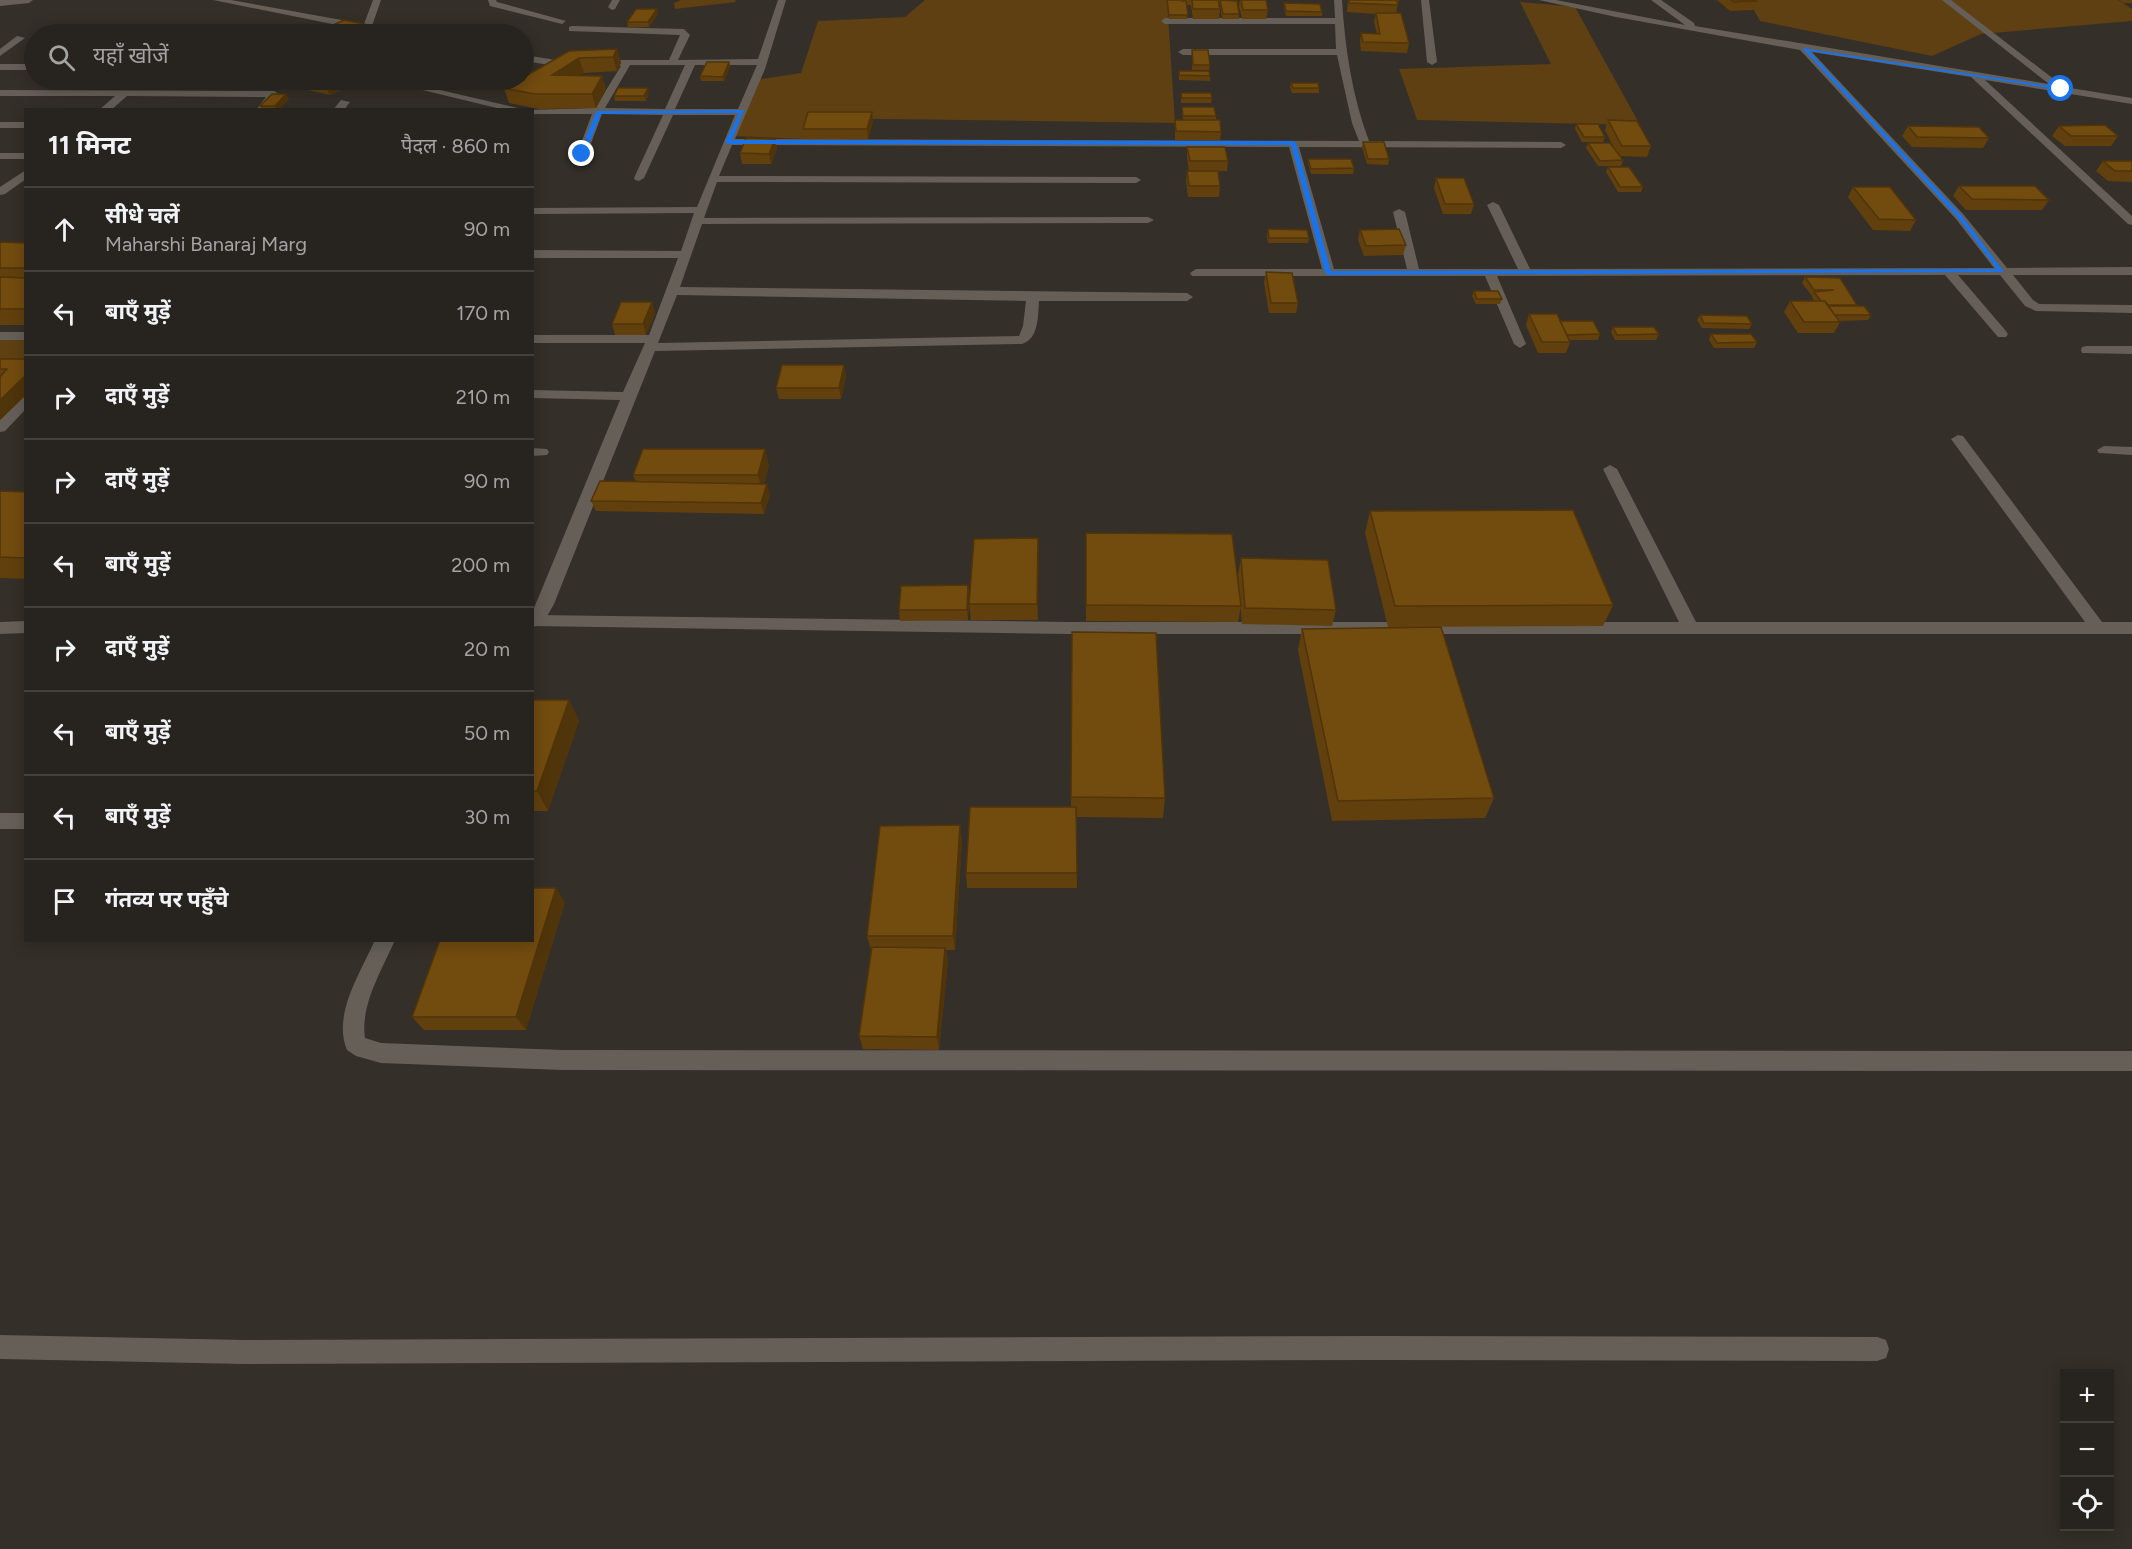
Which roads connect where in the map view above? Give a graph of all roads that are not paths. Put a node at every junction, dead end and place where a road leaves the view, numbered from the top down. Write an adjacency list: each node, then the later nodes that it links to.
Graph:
1 (29, 0): 11 (street)
2 (217, 0): 16 (street)
3 (377, 0): 17 (street)
4 (492, 0): 12 (street)
5 (782, 0): 30 (street)
6 (1338, 0): 15 (street)
7 (1425, 0): 31 (street)
8 (1543, 0): 19 (street)
9 (1655, 0): 19 (street)
10 (1946, 0): 35 (street)
11 (0, 3)
12 (562, 21)
13 (1165, 21): 14 (street)
14 (1206, 21): 15 (street); 20 (street)
15 (1339, 21): 24 (street)
16 (346, 24)
17 (368, 24)
18 (572, 29): 28 (street)
19 (1698, 29): 22 (street)
20 (1208, 32)
21 (20, 38): 25 (street)
22 (1804, 49): 34 (street); 71 (street)
23 (1183, 52): 24 (street)
24 (1341, 52): 51 (street)
25 (0, 53)
26 (534, 59): 27 (street)
27 (628, 61): 28 (street); 44 (street)
28 (673, 61): 29 (street)
29 (692, 62): 30 (street); 45 (street)
30 (762, 62): 46 (street)
31 (1432, 62)
32 (0, 67): 33 (street)
33 (24, 67)
34 (1971, 73): 35 (street); 67 (street)
35 (2061, 89): 39 (street)
36 (431, 90): 42 (street)
37 (0, 93): 38 (street)
38 (123, 94): 40 (street); 41 (street)
39 (2132, 101)
40 (106, 108)
41 (263, 108)
42 (512, 108)
43 (534, 111): 44 (street)
44 (598, 112): 45 (street); 53 (street)
45 (670, 112): 46 (street); 57 (street)
46 (742, 112): 49 (street)
47 (0, 126): 48 (street)
48 (24, 126)
49 (728, 142): 50 (street); 58 (street)
50 (1293, 143): 51 (street); 77 (street)
51 (1365, 144): 52 (street)
52 (1561, 145)
53 (582, 154)
54 (0, 156): 55 (street)
55 (24, 156)
56 (24, 175): 60 (street)
57 (639, 178)
58 (712, 179): 59 (street); 65 (street)
59 (1136, 180)
60 (1, 192): 61 (street)
61 (17, 192)
62 (1493, 205): 75 (street)
63 (534, 211): 65 (street)
64 (1399, 212): 73 (street)
65 (699, 216): 66 (street); 69 (street)
66 (1148, 220)
67 (2132, 222)
68 (534, 254): 69 (street)
69 (685, 255): 78 (street)
70 (1948, 271): 71 (street); 75 (street); 82 (street)
71 (2001, 271): 72 (street); 81 (street)
72 (2132, 271)
73 (1414, 272): 74 (street); 77 (street)
74 (1489, 272): 75 (street); 87 (street)
75 (1526, 272)
76 (1196, 273): 77 (street)
77 (1329, 273)
78 (672, 291): 79 (street); 86 (street)
79 (1032, 297): 80 (street); 86 (street)
80 (1187, 297)
81 (2132, 309)
82 (2002, 334)
83 (0, 336): 84 (street)
84 (24, 336)
85 (534, 339): 86 (street)
86 (651, 343): 91 (street)
87 (1520, 344)
88 (2087, 350): 89 (street)
89 (2132, 350)
90 (534, 394): 91 (street)
91 (628, 396): 99 (street)
92 (24, 402): 94 (street)
93 (24, 420): 94 (street)
94 (3, 424)
95 (1958, 439): 102 (street)
96 (2104, 450): 97 (street)
97 (2132, 450)
98 (1610, 469): 101 (street)
99 (534, 621): 101 (street)
100 (24, 627): 103 (street)
101 (1690, 627): 102 (street)
102 (2097, 627): 104 (street)
103 (0, 628)
104 (2132, 628)
105 (0, 821): 106 (street)
106 (24, 821)
107 (384, 942): 108 (street)
108 (2132, 1061)
109 (0, 1347): 110 (street)
110 (1876, 1349)

